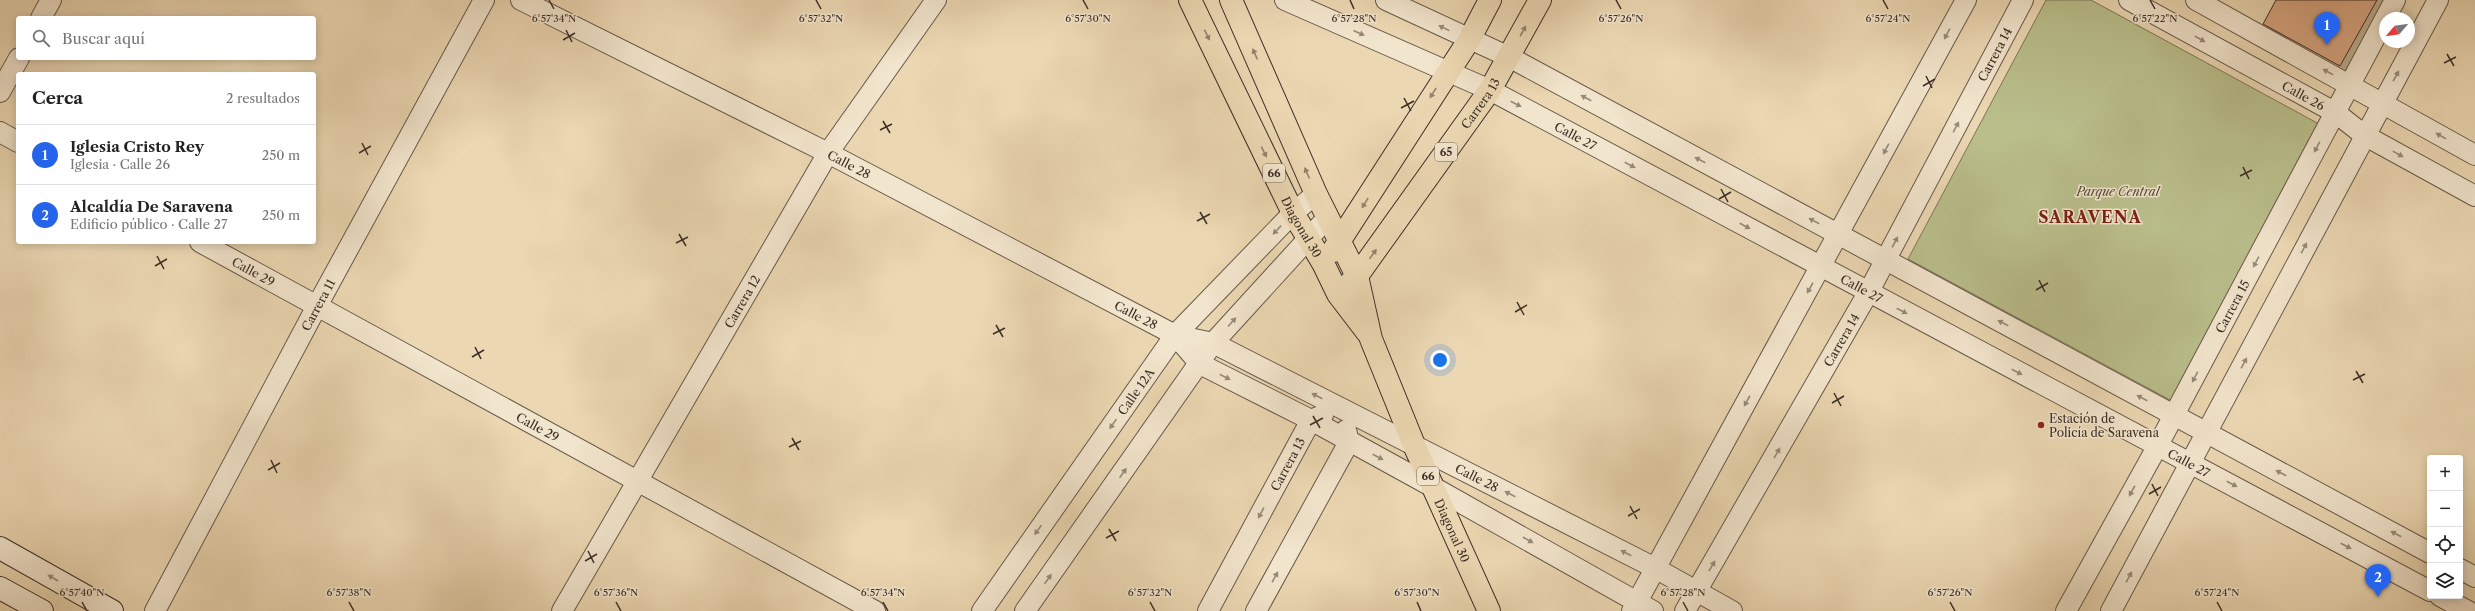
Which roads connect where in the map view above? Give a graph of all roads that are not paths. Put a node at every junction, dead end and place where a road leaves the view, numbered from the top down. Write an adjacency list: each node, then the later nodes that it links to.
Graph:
1 (51, 0): 17 (street)
2 (484, 0): 46 (street, Carrera 11)
3 (521, 0): 30 (street, Calle 28)
4 (936, 0): 30 (street, Carrera 12)
5 (1190, 0): 34 (main road, Diagonal 30 / 66, one-way to 34)
6 (1231, 0): 32 (main road, Diagonal 30 / 66, one-way to 6)
7 (1285, 0): 21 (street, Calle 27, one-way to 21)
8 (1386, 0): 18 (street, one-way to 8)
9 (1490, 0): 18 (main road)
10 (1540, 0): 19 (main road, Carrera 13 / 65, one-way to 10)
11 (1966, 0): 36 (street, one-way to 36)
12 (2023, 0): 40 (street, Carrera 14, one-way to 12)
13 (2129, 0): 26 (street, Calle 26, one-way to 26)
14 (2196, 0): 22 (street, one-way to 14)
15 (2395, 0): 22 (street, Carrera 15)
16 (2438, 0): 25 (street, one-way to 16)
17 (42, 16)
18 (1469, 40): 19 (street); 21 (main road)
19 (1509, 57): 23 (main road, Carrera 13 / 65); 36 (street, one-way to 19)
20 (18, 60): 24 (street)
21 (1446, 72): 23 (street, Calle 27); 38 (main road, one-way to 38)
22 (2349, 84): 25 (street); 26 (street, Carrera 15)
23 (1490, 90): 42 (street, Calle 27, one-way to 42); 43 (main road, Carrera 13 / 65, one-way to 23)
24 (0, 92)
25 (2381, 103): 28 (street); 31 (street, one-way to 25)
26 (2336, 113): 28 (street, Calle 26); 52 (street, Carrera 15, one-way to 52)
27 (0, 132): 29 (street)
28 (2364, 135): 33 (street, Calle 26, one-way to 33); 54 (street, one-way to 28)
29 (16, 141)
30 (828, 153): 47 (street, Calle 28); 59 (street, Carrera 12)
31 (2475, 155)
32 (1316, 194): 34 (street, Calle 12A); 35 (main road, Diagonal 30 / 66)
33 (2475, 196)
34 (1293, 213): 37 (main road, Diagonal 30 / 66); 47 (street, Calle 12A, one-way to 47)
35 (1328, 217): 37 (street); 38 (main road, Diagonal 30 / 66)
36 (1839, 235): 40 (street); 42 (street)
37 (1307, 237): 41 (main road, Diagonal 30 / 66); 49 (street, one-way to 37)
38 (1340, 242): 41 (main road); 43 (main road, Diagonal 30 / 66)
39 (204, 244): 46 (street, Calle 29)
40 (1885, 260): 44 (street, Carrera 14); 52 (street, one-way to 40)
41 (1323, 263): 45 (main road, Diagonal 30 / 66)
42 (1821, 267): 44 (street, Calle 27); 63 (street, one-way to 63)
43 (1357, 276): 45 (main road, Carrera 13 / 65); 48 (main road, Diagonal 30 / 66)
44 (1868, 293): 57 (street, Calle 27, one-way to 57); 68 (street, Carrera 14, one-way to 44)
45 (1338, 294): 48 (main road, Diagonal 30 / 66)
46 (317, 306): 59 (street, Calle 29); 73 (street, Carrera 11)
47 (1175, 334): 49 (street, Calle 28); 50 (street, Calle 28); 76 (street, Calle 12A, one-way to 76)
48 (1371, 338): 56 (main road, Diagonal 30 / 66)
49 (1213, 343): 50 (street); 51 (street, Calle 28, one-way to 49)
50 (1200, 364): 53 (street, Calle 28, one-way to 53); 77 (street, one-way to 50)
51 (1339, 407): 53 (street); 55 (street); 56 (street, Calle 28)
52 (2174, 415): 54 (street); 57 (street, Carrera 15)
53 (1311, 420): 55 (street, Calle 28); 78 (street, Carrera 13, one-way to 78)
54 (2207, 433): 58 (street); 62 (street, one-way to 54)
55 (1350, 442): 60 (street, Calle 28, one-way to 60); 79 (street, one-way to 55)
56 (1414, 445): 60 (main road, Diagonal 30 / 66); 63 (street, Calle 28, one-way to 56)
57 (2157, 447): 58 (street, Calle 27); 83 (street, Carrera 15, one-way to 83)
58 (2191, 462): 67 (street, Calle 27, one-way to 67); 84 (street, one-way to 58)
59 (637, 481): 74 (street, Carrera 12); 75 (street, Calle 29)
60 (1433, 487): 70 (street, Calle 28, one-way to 70); 80 (main road, Diagonal 30 / 66)
61 (0, 548): 72 (street, one-way to 61)
62 (2427, 551)
63 (1655, 568): 68 (street, Calle 28); 70 (street)
64 (2463, 571): 65 (street)
65 (2475, 577)
66 (0, 588): 71 (street)
67 (2427, 589)
68 (1697, 592): 81 (street, Carrera 14); 82 (street, Calle 28)
69 (2446, 599): 85 (street)
70 (1641, 608)
71 (42, 611)
72 (112, 611)
73 (155, 611)
74 (562, 611)
75 (875, 611)
76 (982, 611)
77 (1025, 611)
78 (1208, 611)
79 (1256, 611)
80 (1489, 611)
81 (1685, 611)
82 (1732, 611)
83 (2066, 611)
84 (2111, 611)
85 (2468, 611)

